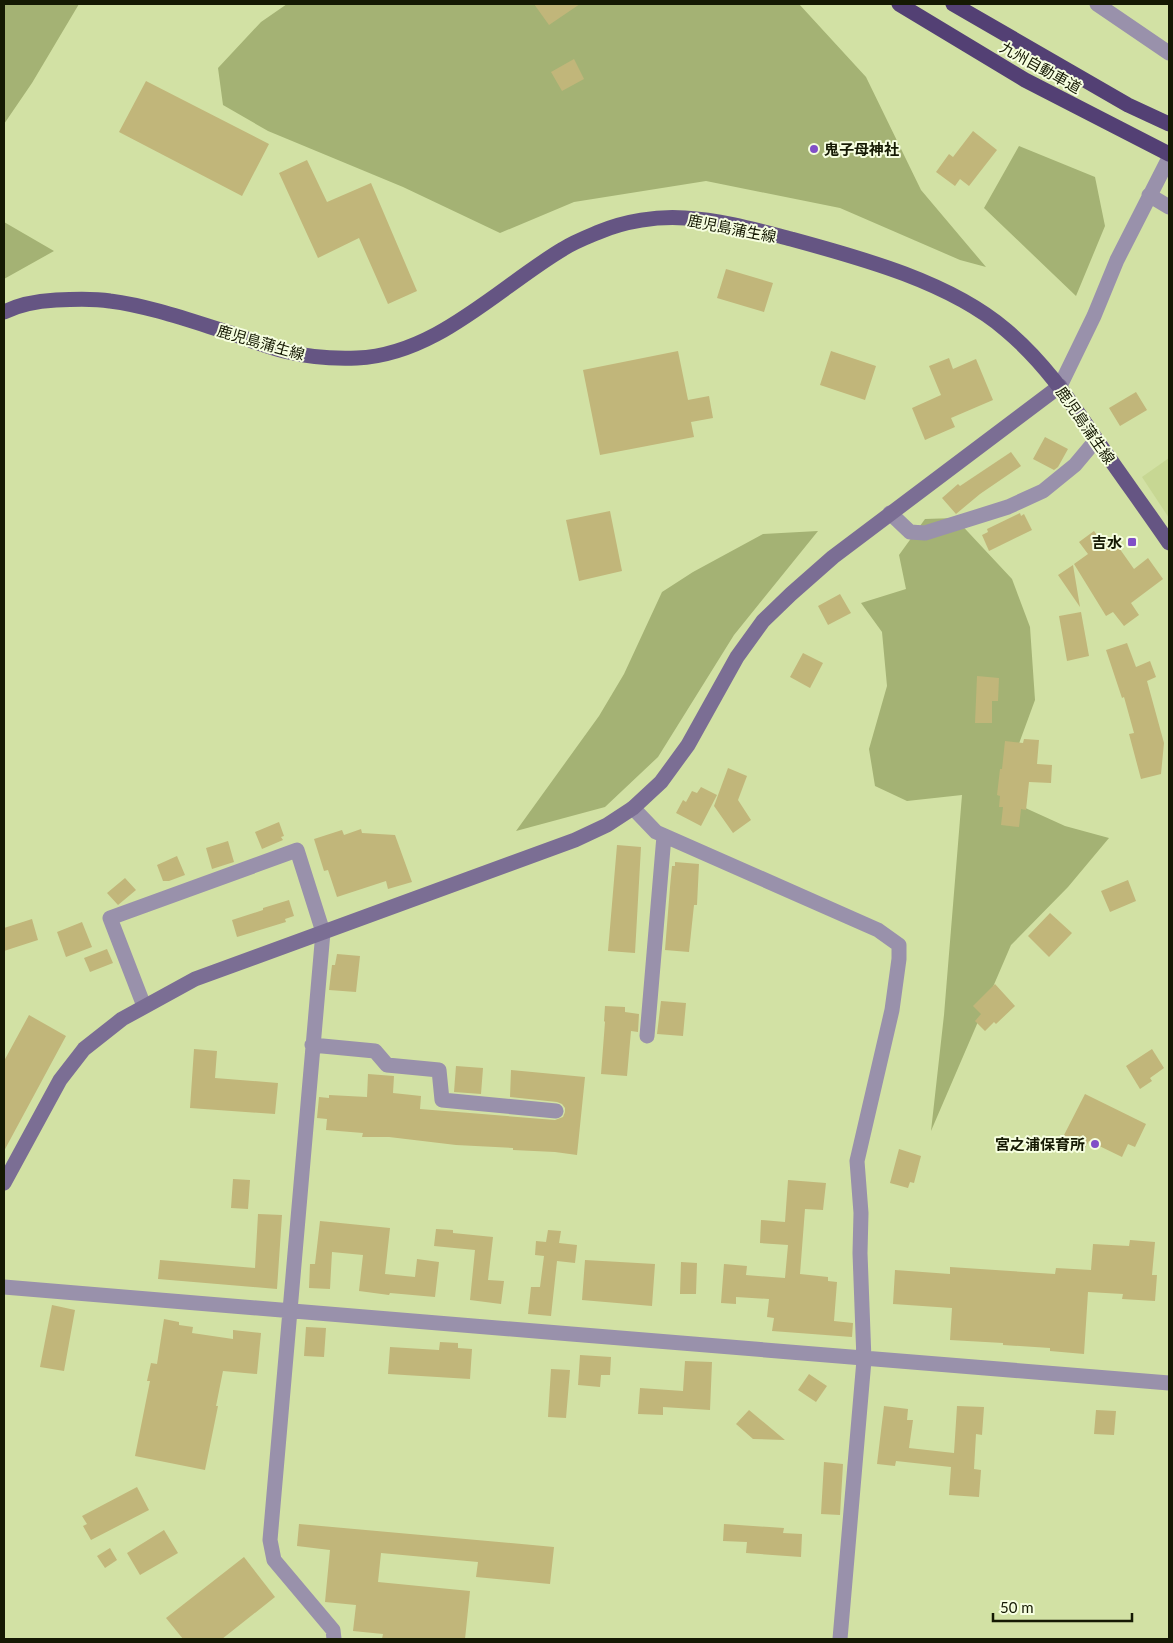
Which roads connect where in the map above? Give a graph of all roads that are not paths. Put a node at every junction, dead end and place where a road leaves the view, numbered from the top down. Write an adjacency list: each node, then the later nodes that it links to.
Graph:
1 (899, 4): 6 (highway, 九州自動車道)
2 (953, 4): 5 (highway, 九州自動車道)
3 (1097, 4): 4 (street)
4 (1169, 53)
5 (1169, 124)
6 (1169, 154)
7 (1169, 158): 8 (street)
8 (1149, 195): 9 (street); 11 (street)
9 (1169, 207)
10 (4, 312): 11 (main road, 鹿児島蒲生線)
11 (1060, 386): 12 (main road, 鹿児島蒲生線); 13 (street)
12 (1096, 440): 13 (street); 14 (main road, 鹿児島蒲生線)
13 (890, 513): 15 (street)
14 (1169, 543)
15 (633, 808): 16 (street); 17 (street)
16 (664, 836): 19 (street); 25 (street)
17 (323, 932): 18 (street); 18 (street); 20 (street)
18 (144, 1006): 22 (street)
19 (647, 1036)
20 (312, 1045): 21 (street); 24 (street)
21 (556, 1111)
22 (4, 1183)
23 (4, 1287): 24 (street)
24 (291, 1309): 25 (street); 27 (street)
25 (864, 1360): 26 (street); 28 (street)
26 (1169, 1384)
27 (334, 1639)
28 (840, 1639)

